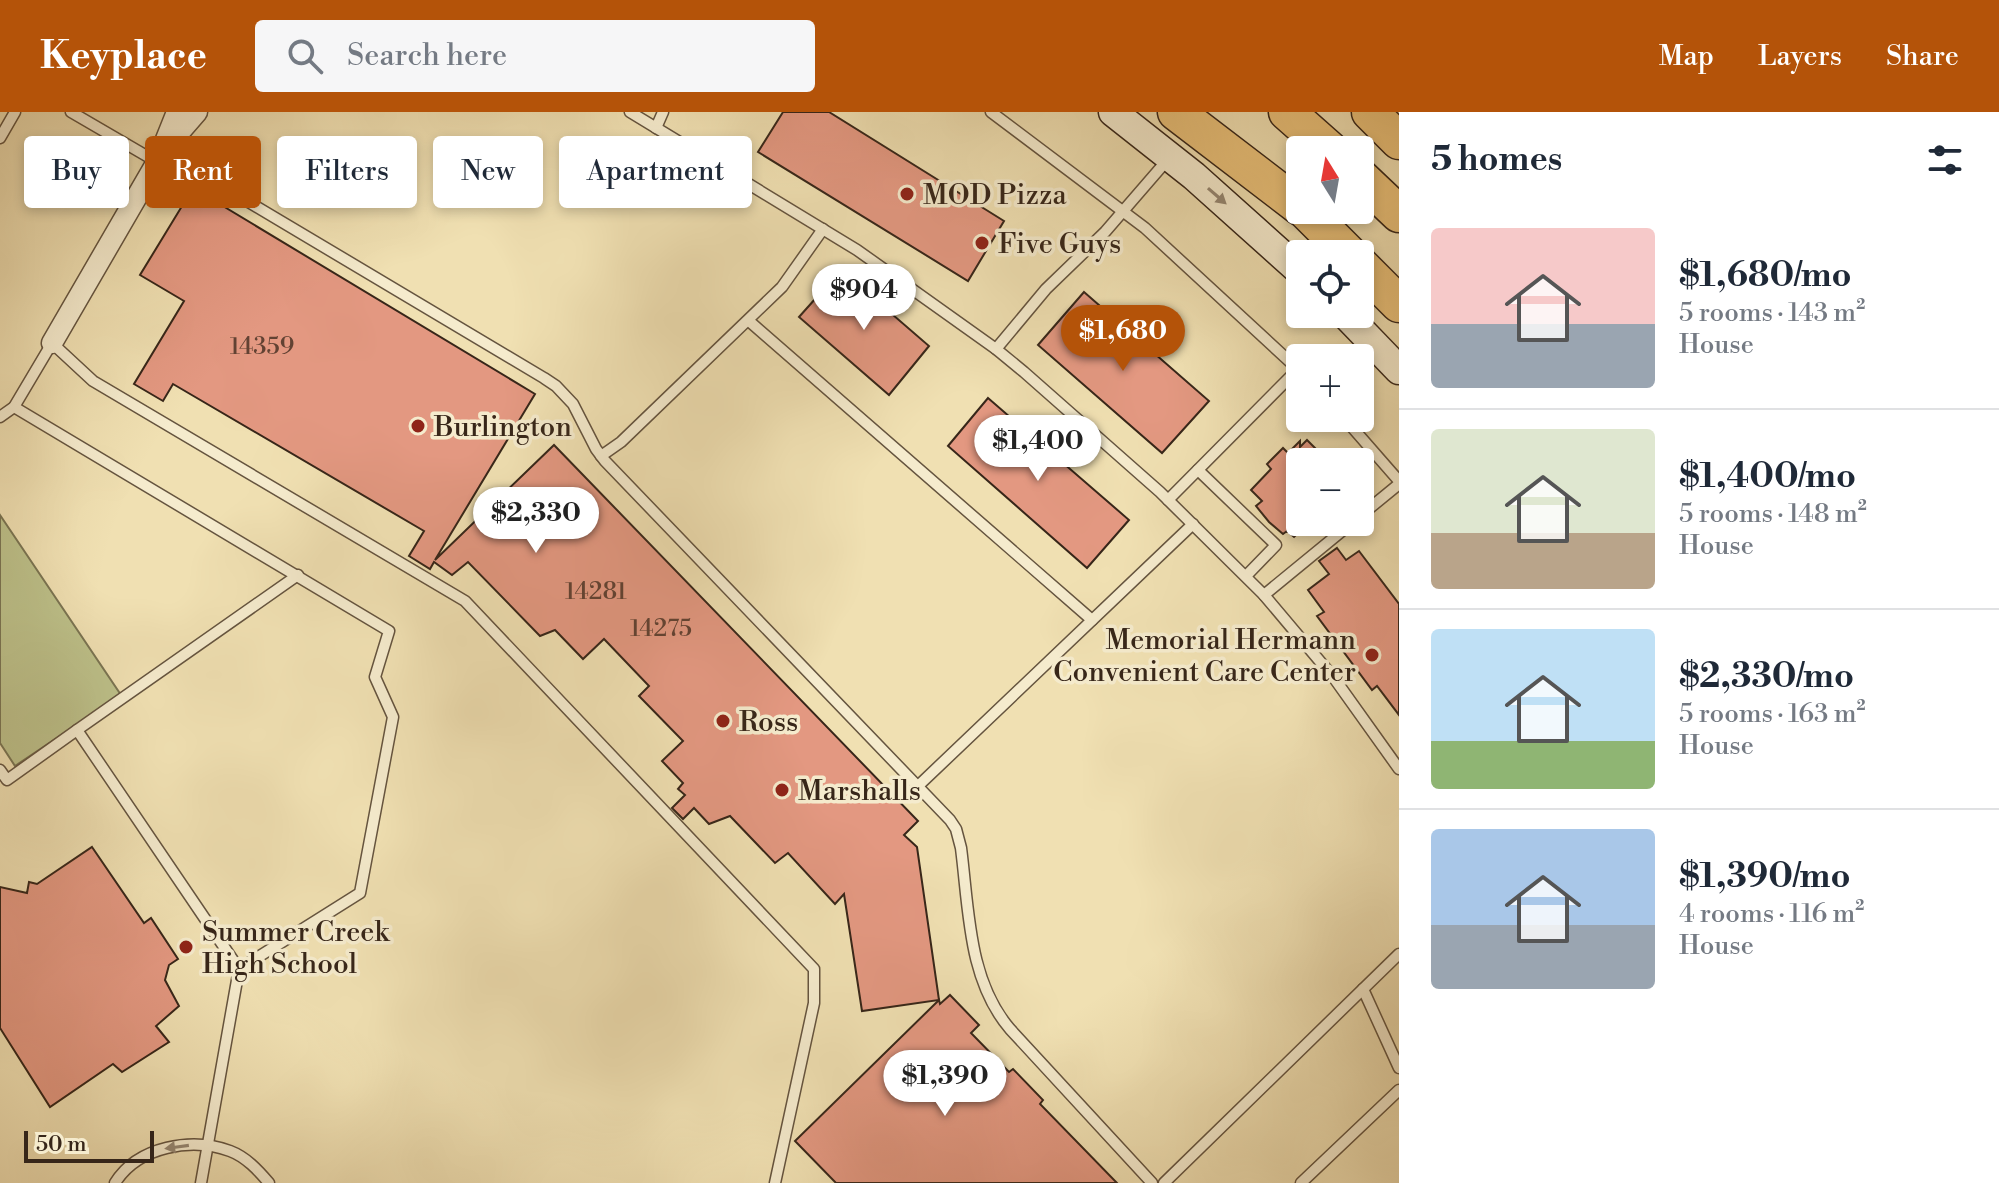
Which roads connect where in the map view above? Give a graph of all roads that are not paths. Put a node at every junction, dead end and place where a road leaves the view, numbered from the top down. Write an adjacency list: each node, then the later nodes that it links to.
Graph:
1 (15, 112): 16 (lane)
2 (71, 112): 18 (lane)
3 (177, 112): 13 (street)
4 (197, 112): 14 (street)
5 (630, 112): 12 (lane)
6 (663, 112): 12 (lane)
7 (991, 112): 24 (lane)
8 (1113, 112): 19 (main road)
9 (1176, 112): 22 (highway)
10 (1287, 112): 15 (highway)
11 (1370, 112): 17 (highway)
12 (656, 128): 27 (lane)
13 (168, 136)
14 (177, 136)
15 (1314, 136)
16 (0, 138)
17 (1399, 141)
18 (145, 149)
19 (1170, 157): 24 (lane); 29 (main road, one-way to 29)
20 (145, 183): 34 (street)
21 (1374, 190): 25 (highway)
22 (1286, 196)
23 (248, 208): 42 (lane)
24 (1124, 211): 35 (lane); 36 (lane)
25 (1399, 214)
26 (1318, 224): 28 (highway)
27 (823, 229): 32 (lane); 35 (lane)
28 (1335, 240)
29 (1286, 259)
30 (1374, 279): 31 (highway)
31 (1399, 304)
32 (749, 321): 42 (lane); 52 (lane)
33 (1358, 328): 37 (main road)
34 (52, 343): 39 (lane); 66 (lane)
35 (996, 349): 45 (lane)
36 (1286, 358)
37 (1399, 370)
38 (1286, 383): 43 (lane)
39 (14, 407): 40 (lane); 49 (lane)
40 (0, 417)
41 (1356, 432): 44 (lane)
42 (601, 456): 56 (lane)
43 (1198, 470): 45 (lane); 50 (lane)
44 (1399, 483): 46 (lane)
45 (1168, 500): 47 (lane)
46 (1374, 504)
47 (1193, 524): 50 (lane); 52 (lane)
48 (1336, 536): 51 (lane)
49 (298, 575): 53 (lane); 58 (lane)
50 (1246, 576): 51 (lane)
51 (1264, 595): 54 (lane)
52 (1092, 620): 56 (lane)
53 (77, 730): 55 (lane); 58 (lane)
54 (1399, 769)
55 (0, 770)
56 (918, 786): 67 (lane)
57 (1399, 954): 59 (lane)
58 (239, 969): 62 (lane)
59 (1363, 989): 60 (lane); 68 (lane)
60 (1399, 1068)
61 (1399, 1090): 69 (lane)
62 (209, 1145): 63 (lane, one-way to 63); 64 (lane); 65 (lane)
63 (115, 1183)
64 (201, 1183)
65 (269, 1183)
66 (775, 1183)
67 (1152, 1183)
68 (1164, 1183)
69 (1301, 1183)

